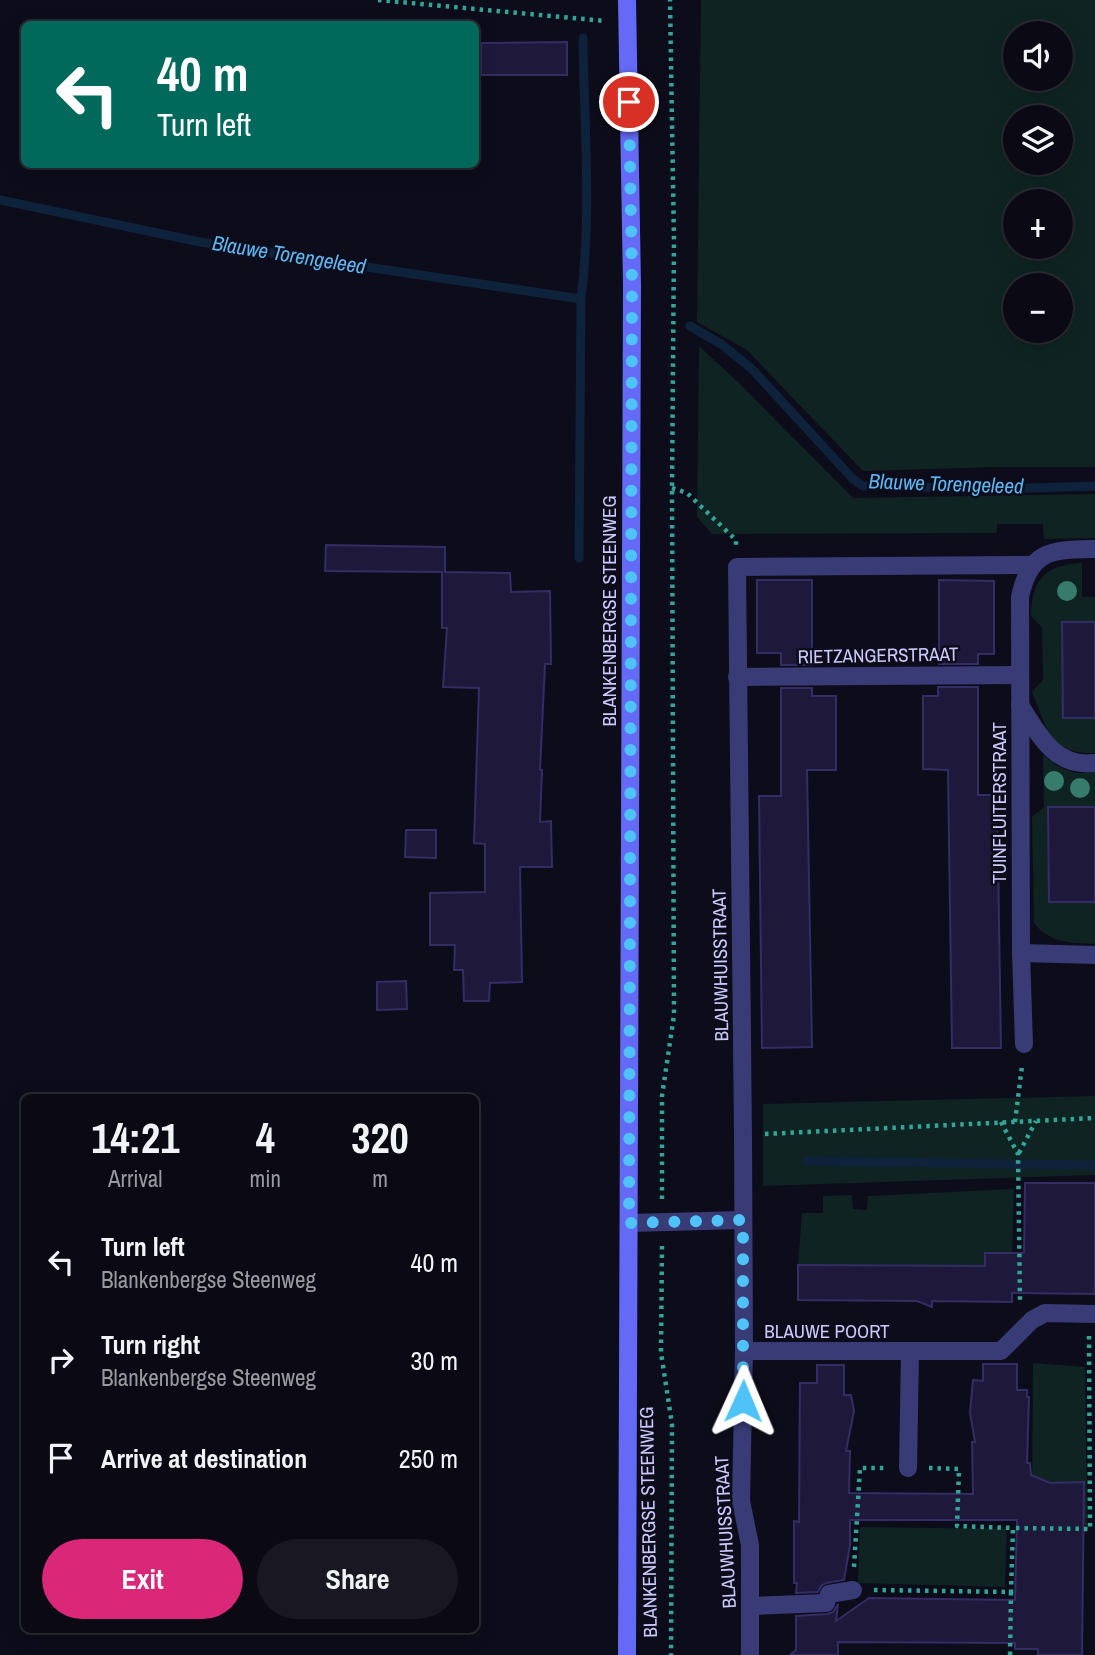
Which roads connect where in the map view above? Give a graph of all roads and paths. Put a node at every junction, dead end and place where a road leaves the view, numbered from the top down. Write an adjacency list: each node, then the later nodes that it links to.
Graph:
1 (379, 0): 4 (path)
2 (627, 0): 4 (main road, BLANKENBERGSE STEENWEG)
3 (670, 0): 5 (path, BLANKENBERGSE STEENWEG)
4 (627, 23): 24 (main road, BLANKENBERGSE STEENWEG)
5 (671, 488): 8 (path); 23 (path, BLANKENBERGSE STEENWEG)
6 (1095, 549): 7 (street)
7 (1031, 565): 8 (street); 9 (street, TUINFLUITERSTRAAT)
8 (737, 567): 10 (street, BLAUWHUISSTRAAT)
9 (1020, 675): 10 (street, RIETZANGERSTRAAT); 11 (street, TUINFLUITERSTRAAT)
10 (737, 677): 20 (street, BLAUWHUISSTRAAT)
11 (1020, 705): 12 (street); 13 (street, TUINFLUITERSTRAAT)
12 (1095, 763)
13 (1021, 953): 14 (street); 15 (street, TUINFLUITERSTRAAT)
14 (1095, 955)
15 (1024, 1044): 19 (path)
16 (1095, 1118): 17 (path)
17 (1036, 1121): 19 (path); 21 (path)
18 (1001, 1122): 19 (path); 20 (path); 21 (path)
19 (1015, 1122)
20 (743, 1136): 22 (street, BLAUWHUISSTRAAT)
21 (1018, 1157): 26 (path)
22 (743, 1220): 23 (street); 27 (street, BLAUWHUISSTRAAT)
23 (662, 1221): 24 (street); 36 (path, BLANKENBERGSE STEENWEG)
24 (629, 1223): 35 (main road, BLANKENBERGSE STEENWEG)
25 (1092, 1313): 26 (street); 30 (path)
26 (1032, 1320): 28 (street, BLAUWE POORT)
27 (744, 1351): 28 (street, BLAUWE POORT); 34 (street, BLAUWHUISSTRAAT)
28 (910, 1353): 29 (street, BLAUWE POORT)
29 (908, 1468): 31 (path); 32 (path)
30 (1093, 1521): 31 (path)
31 (1013, 1528): 33 (path)
32 (853, 1590): 33 (path); 34 (street)
33 (1011, 1592): 38 (path)
34 (750, 1606): 37 (street, BLAUWHUISSTRAAT)
35 (627, 1655)
36 (671, 1655)
37 (750, 1655)
38 (1010, 1655)

